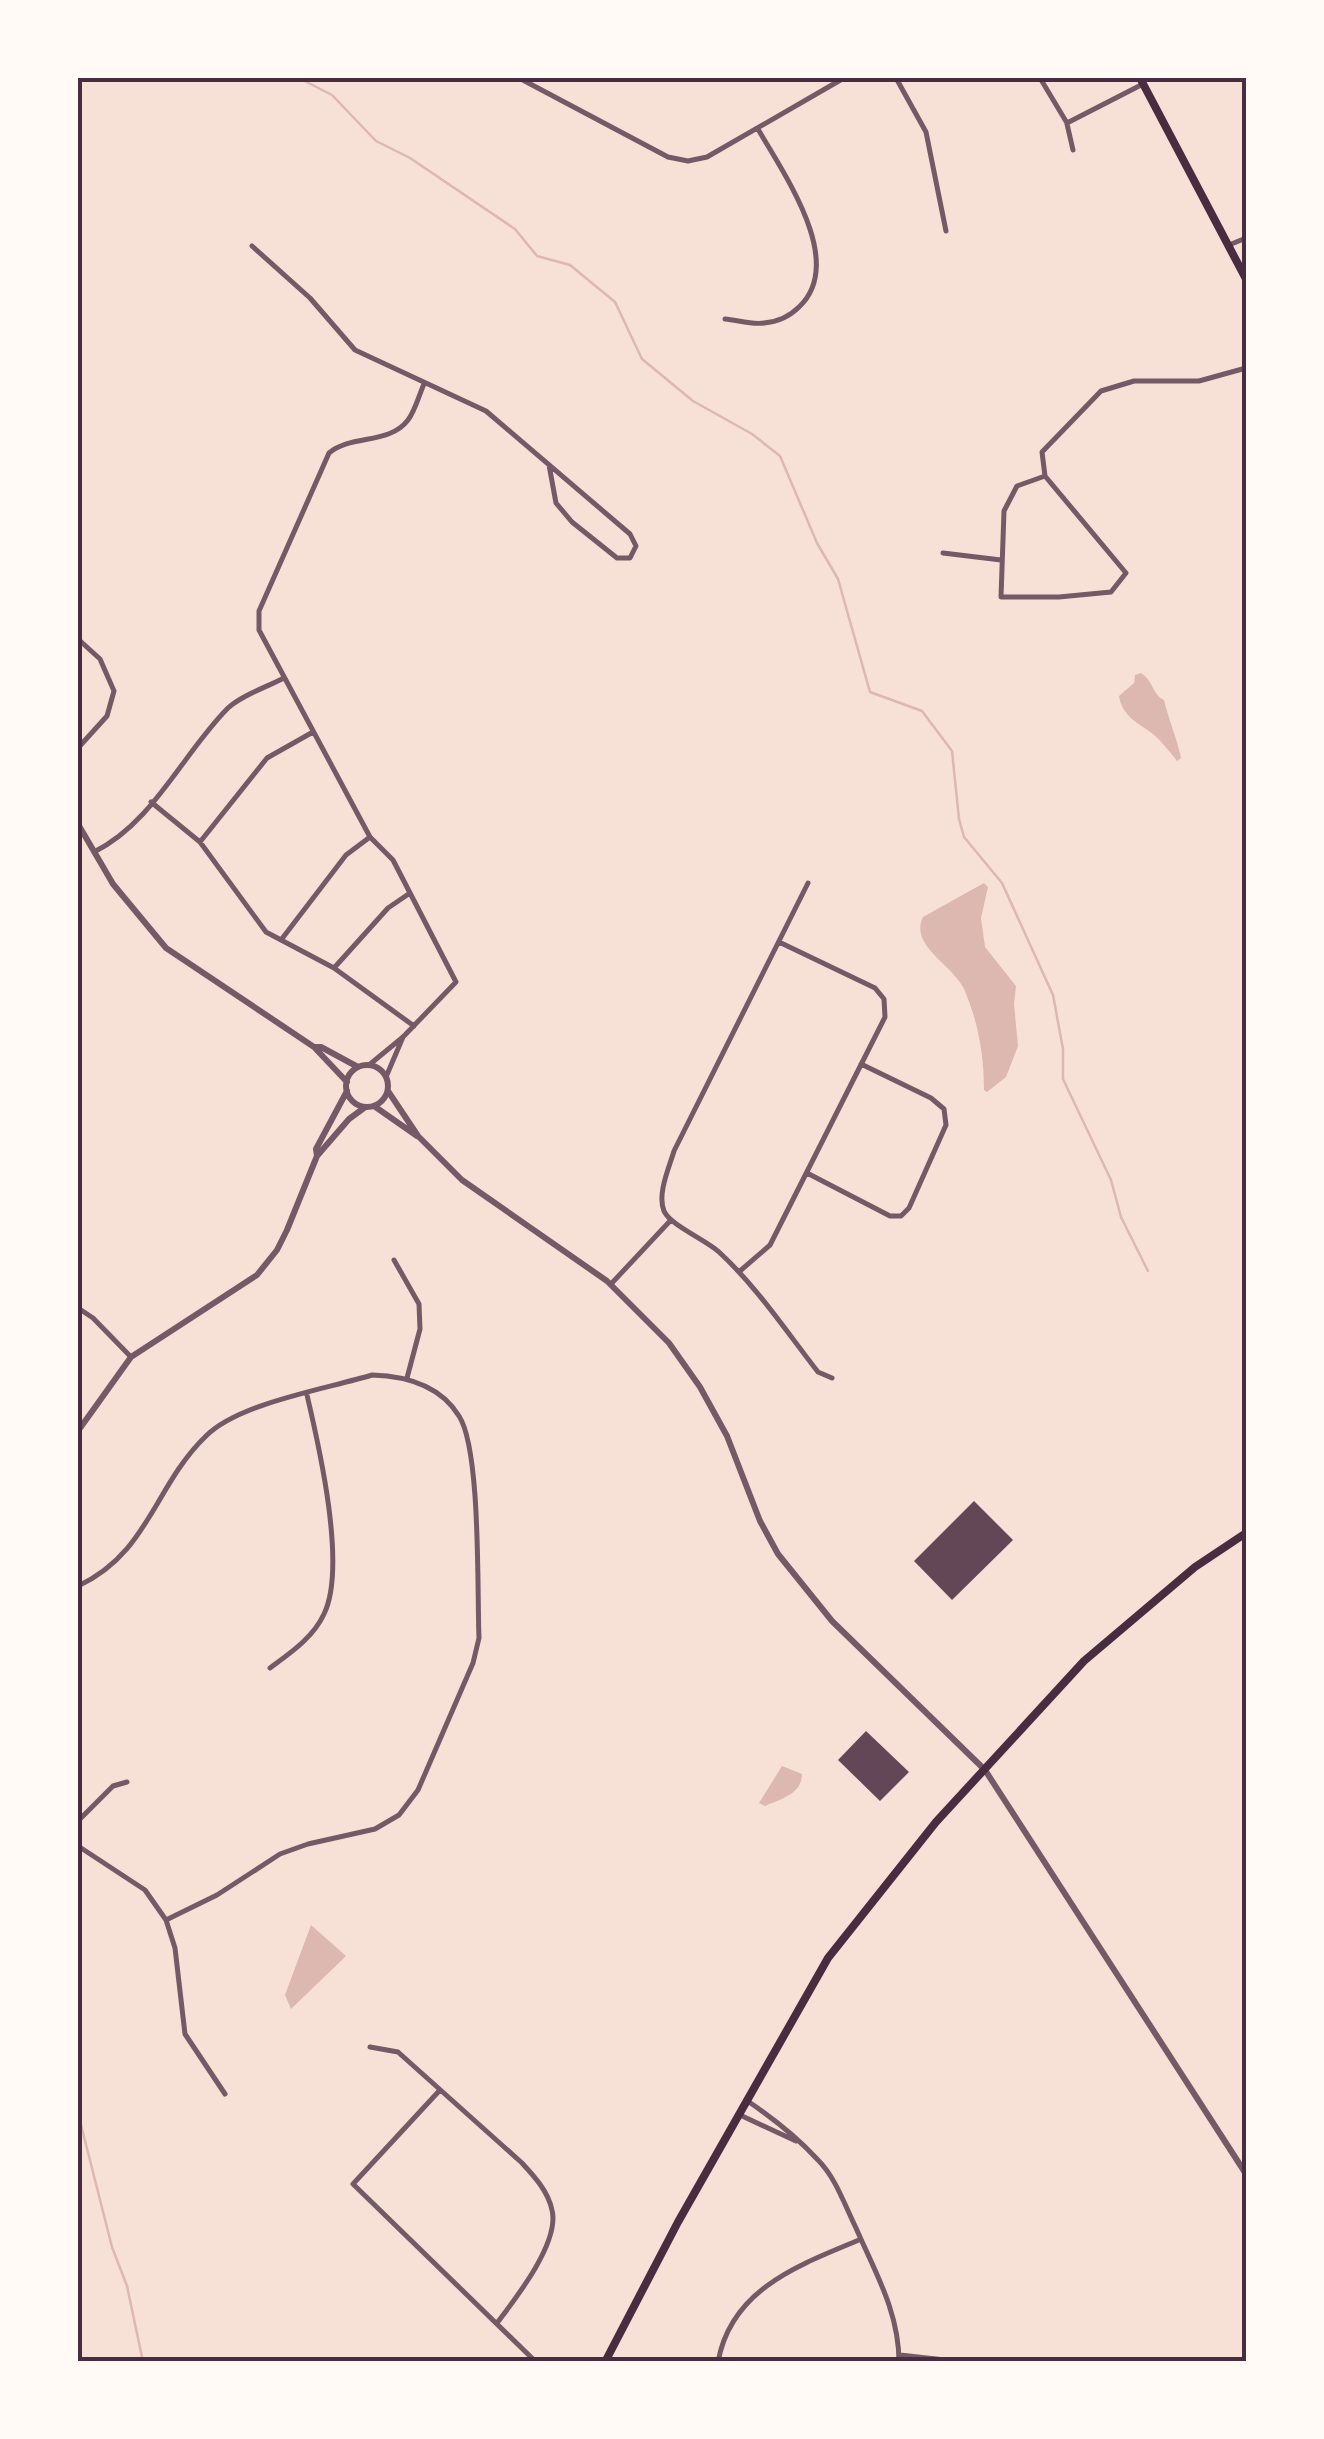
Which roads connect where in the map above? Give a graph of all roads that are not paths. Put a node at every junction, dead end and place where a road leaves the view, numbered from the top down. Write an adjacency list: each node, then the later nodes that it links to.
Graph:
1 (518, 78): 7 (street)
2 (844, 78): 7 (street)
3 (896, 78): 9 (street)
4 (1040, 78): 6 (street)
5 (1142, 80): 6 (street); 11 (main road)
6 (1066, 123): 8 (street)
7 (757, 128): 14 (street)
8 (1073, 150)
9 (946, 231)
10 (1246, 238): 11 (street)
11 (1229, 244): 13 (main road)
12 (252, 246): 16 (street)
13 (1246, 279)
14 (725, 319)
15 (1246, 368): 18 (street)
16 (424, 384): 17 (street); 22 (street)
17 (549, 465): 17 (street)
18 (1045, 476): 20 (street); 20 (street)
19 (943, 553): 20 (street)
20 (1001, 560)
21 (78, 639): 24 (street)
22 (285, 678): 23 (street); 25 (street)
23 (314, 732): 27 (street); 28 (street)
24 (78, 748)
25 (151, 802): 28 (street); 29 (street)
26 (78, 824): 29 (street)
27 (370, 837): 31 (street); 32 (street)
28 (200, 842): 32 (street)
29 (94, 852): 37 (street)
30 (808, 883): 33 (street)
31 (410, 893): 34 (street); 35 (street)
32 (281, 940): 34 (street)
33 (780, 942): 38 (street); 48 (street)
34 (334, 968): 35 (street)
35 (414, 1026): 36 (street)
36 (403, 1037): 39 (street); 41 (street)
37 (314, 1047): 40 (street); 42 (street)
38 (862, 1064): 47 (street); 47 (street)
39 (370, 1066): 40 (street); 41 (street)
40 (358, 1067): 42 (street)
41 (386, 1077): 43 (street)
42 (347, 1087): 44 (street); 46 (street)
43 (388, 1091): 44 (street); 45 (street)
44 (369, 1107): 45 (street); 46 (street)
45 (418, 1136): 51 (street)
46 (317, 1156): 53 (street)
47 (807, 1172): 50 (street)
48 (671, 1220): 50 (street); 51 (street)
49 (394, 1260): 54 (street)
50 (740, 1271): 55 (street)
51 (611, 1284): 61 (street)
52 (78, 1308): 53 (street)
53 (130, 1357): 57 (street)
54 (407, 1378): 56 (street); 65 (street)
55 (832, 1378)
56 (307, 1394): 59 (street); 60 (street)
57 (78, 1431)
58 (1246, 1533): 61 (main road)
59 (78, 1586)
60 (270, 1668)
61 (985, 1770): 69 (main road); 72 (street)
62 (127, 1782): 63 (street)
63 (78, 1821)
64 (78, 1846): 65 (street)
65 (166, 1920): 68 (street)
66 (370, 2047): 67 (street)
67 (440, 2090): 74 (street); 74 (street)
68 (225, 2094)
69 (746, 2100): 70 (main road); 71 (street)
70 (738, 2114): 71 (street); 77 (main road)
71 (796, 2141): 73 (street)
72 (1246, 2174)
73 (860, 2240): 75 (street); 78 (street)
74 (497, 2323): 76 (street)
75 (900, 2358): 79 (street)
76 (536, 2362)
77 (605, 2362)
78 (718, 2362)
79 (963, 2362)

